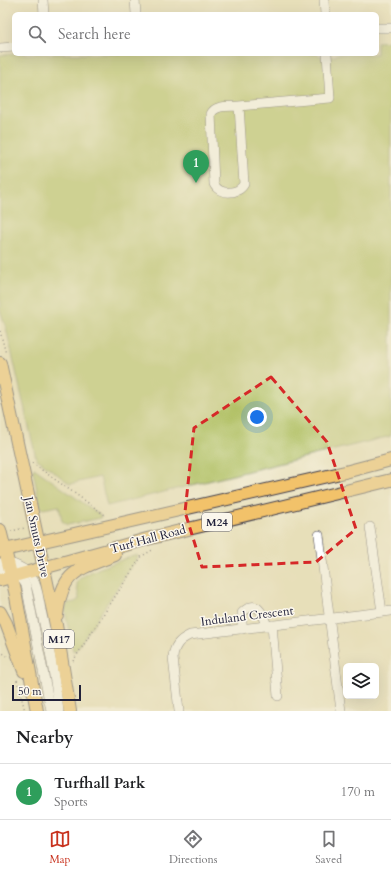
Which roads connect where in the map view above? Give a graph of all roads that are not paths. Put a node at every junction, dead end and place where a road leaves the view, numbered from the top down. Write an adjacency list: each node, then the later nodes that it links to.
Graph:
1 (43, 0): 4 (street)
2 (135, 0): 5 (street)
3 (324, 0): 6 (street)
4 (44, 12)
5 (136, 12)
6 (325, 12)
7 (379, 28): 8 (street)
8 (391, 28)
9 (12, 47): 10 (street)
10 (0, 48)
11 (327, 56): 12 (street)
12 (239, 106): 12 (street)
13 (0, 364): 20 (main road, Jan Smuts Drive / M17)
14 (391, 460): 20 (main road, Turf Hall Road / M24)
15 (391, 480): 19 (main road, Turf Hall Road / M24)
16 (370, 527): 24 (street)
17 (4, 531): 21 (main road)
18 (319, 535): 26 (street)
19 (146, 539): 22 (main road, Turf Hall Road / M24); 27 (main road)
20 (38, 542): 21 (main road, Turf Hall Road / M24); 22 (main road, Jan Smuts Drive / M17)
21 (2, 550): 23 (main road)
22 (44, 568): 23 (main road, Turf Hall Road / M24); 27 (main road, Jan Smuts Drive / M17)
23 (9, 572): 31 (main road); 33 (street); 34 (street)
24 (386, 611): 26 (street, Induland Crescent)
25 (0, 612): 31 (main road)
26 (328, 618): 28 (street, Induland Crescent); 37 (street)
27 (56, 625): 35 (main road, Jan Smuts Drive / M17)
28 (269, 625): 29 (street, Induland Crescent); 29 (street); 30 (street)
29 (242, 629): 36 (street, Induland Crescent)
30 (278, 696)
31 (35, 698): 32 (main road)
32 (37, 711)
33 (51, 711)
34 (59, 711)
35 (70, 711)
36 (179, 711)
37 (341, 711)

